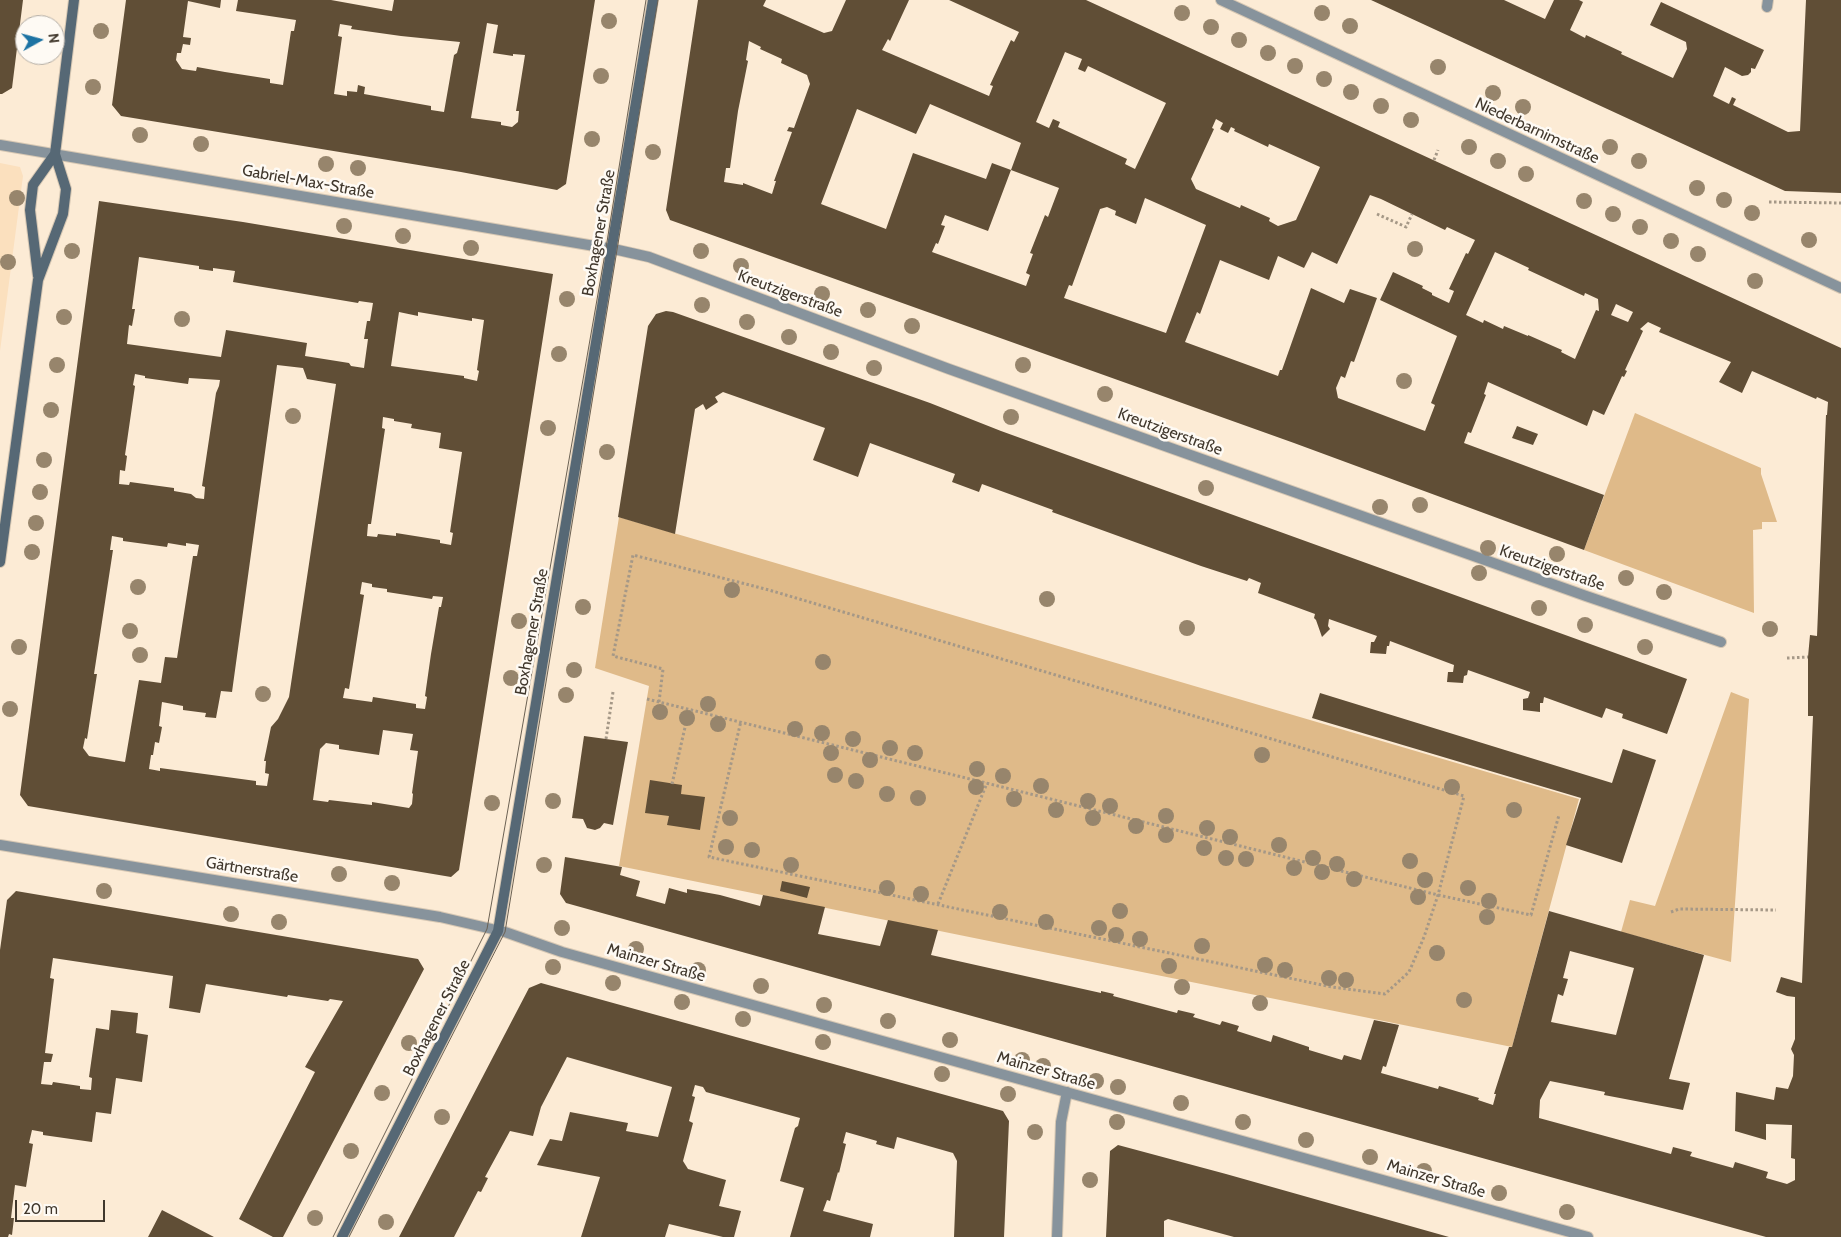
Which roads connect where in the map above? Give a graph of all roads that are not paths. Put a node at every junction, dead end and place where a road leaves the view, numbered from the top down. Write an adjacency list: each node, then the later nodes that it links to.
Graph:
1 (74, 0): 5 (street)
2 (653, 0): 6 (street, Boxhagener Straße)
3 (1221, 0): 8 (street, Niederbarnimstraße)
4 (0, 145): 5 (street, Gabriel-Max-Straße)
5 (55, 154): 6 (street, Gabriel-Max-Straße); 7 (street); 7 (street)
6 (611, 249): 10 (street, Kreutzigerstraße); 12 (street, Boxhagener Straße)
7 (38, 280): 9 (street)
8 (1841, 288)
9 (0, 562)
10 (1721, 642)
11 (0, 845): 12 (street, Gärtnerstraße)
12 (498, 931): 13 (street, Mainzer Straße); 14 (street, Boxhagener Straße)
13 (1067, 1092): 15 (street); 16 (street, Mainzer Straße)
14 (342, 1237)
15 (1057, 1237)
16 (1588, 1237)

